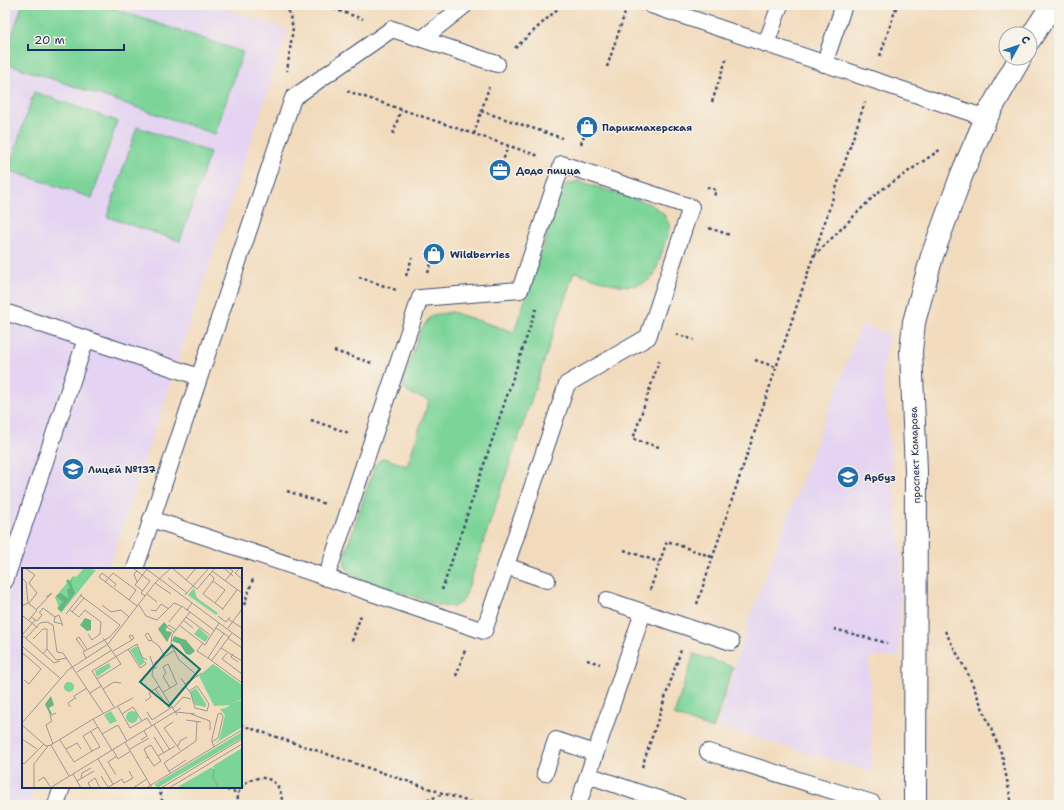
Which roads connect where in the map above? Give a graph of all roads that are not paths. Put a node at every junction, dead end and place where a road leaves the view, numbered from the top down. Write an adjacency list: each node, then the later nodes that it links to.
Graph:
1 (465, 5): 7 (lane)
2 (651, 5): 8 (lane)
3 (780, 5): 8 (lane)
4 (844, 5): 10 (lane)
5 (1052, 5): 6 (street)
6 (1038, 27)
7 (422, 39): 9 (lane); 15 (lane)
8 (766, 44): 10 (lane)
9 (497, 64)
10 (824, 64): 12 (lane)
11 (1015, 66): 12 (street, проспект Комарова)
12 (986, 118): 34 (street, проспект Комарова)
13 (5, 312): 14 (lane)
14 (86, 339): 15 (lane); 21 (lane)
15 (199, 378): 16 (lane)
16 (151, 519): 18 (lane); 19 (lane)
17 (506, 566): 19 (lane); 19 (lane); 20 (lane)
18 (135, 568)
19 (326, 578)
20 (547, 580)
21 (5, 581)
22 (608, 600): 23 (lane)
23 (643, 612): 24 (lane); 26 (lane)
24 (731, 642)
25 (708, 752): 33 (lane)
26 (596, 753): 27 (lane); 28 (lane)
27 (545, 773)
28 (588, 775): 31 (lane); 32 (lane)
29 (62, 788): 30 (lane)
30 (56, 805)
31 (578, 805)
32 (678, 805)
33 (872, 805)
34 (915, 805)

